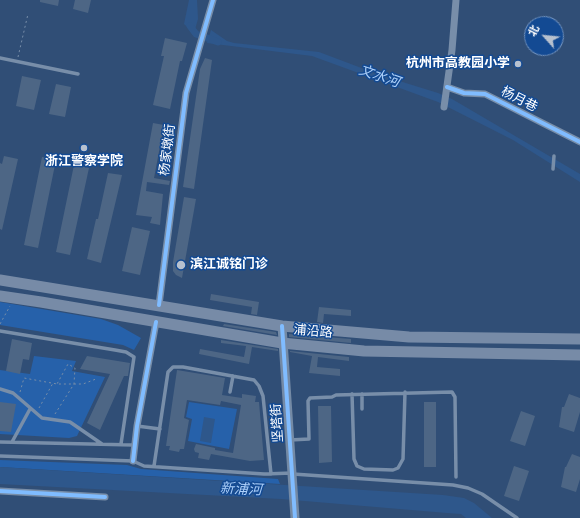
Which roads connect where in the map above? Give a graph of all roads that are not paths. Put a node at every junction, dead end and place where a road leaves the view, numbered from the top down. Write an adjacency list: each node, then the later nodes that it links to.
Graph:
1 (213, 0): 12 (street, 杨家墩街)
2 (456, 0): 5 (street)
3 (0, 58): 4 (lane)
4 (78, 74)
5 (447, 90): 6 (street); 7 (street, 杨月巷)
6 (444, 107)
7 (580, 142)
8 (554, 156): 9 (lane)
9 (553, 169)
10 (0, 280): 12 (main road, 浦沿路)
11 (0, 296): 13 (main road, 浦沿路)
12 (159, 306): 14 (main road, 浦沿路)
13 (156, 322): 17 (main road, 浦沿路); 27 (street)
14 (282, 326): 16 (main road, 浦沿路); 17 (street, 坚塔街)
15 (0, 331): 33 (lane)
16 (580, 339)
17 (282, 343): 18 (main road, 浦沿路); 29 (street, 坚塔街)
18 (580, 355)
19 (233, 376): 21 (lane); 28 (lane); 38 (lane)
20 (0, 389): 25 (lane)
21 (230, 392)
22 (405, 392): 23 (lane); 24 (lane); 40 (lane)
23 (352, 394): 24 (lane); 29 (lane)
24 (362, 394): 26 (lane)
25 (30, 409): 31 (lane); 32 (lane)
26 (362, 409)
27 (136, 426): 28 (lane); 34 (street)
28 (160, 429): 37 (lane)
29 (289, 440): 39 (street, 坚塔街)
30 (0, 442): 31 (lane)
31 (12, 442): 32 (lane)
32 (102, 444): 33 (lane)
33 (121, 444): 34 (lane)
34 (134, 445): 36 (street)
35 (0, 456): 36 (lane)
36 (133, 461): 37 (lane)
37 (154, 466): 38 (lane)
38 (271, 474): 39 (lane)
39 (292, 476): 43 (street, 坚塔街); 44 (lane)
40 (456, 477)
41 (0, 491): 42 (street)
42 (105, 497)
43 (295, 518)
44 (517, 518)

